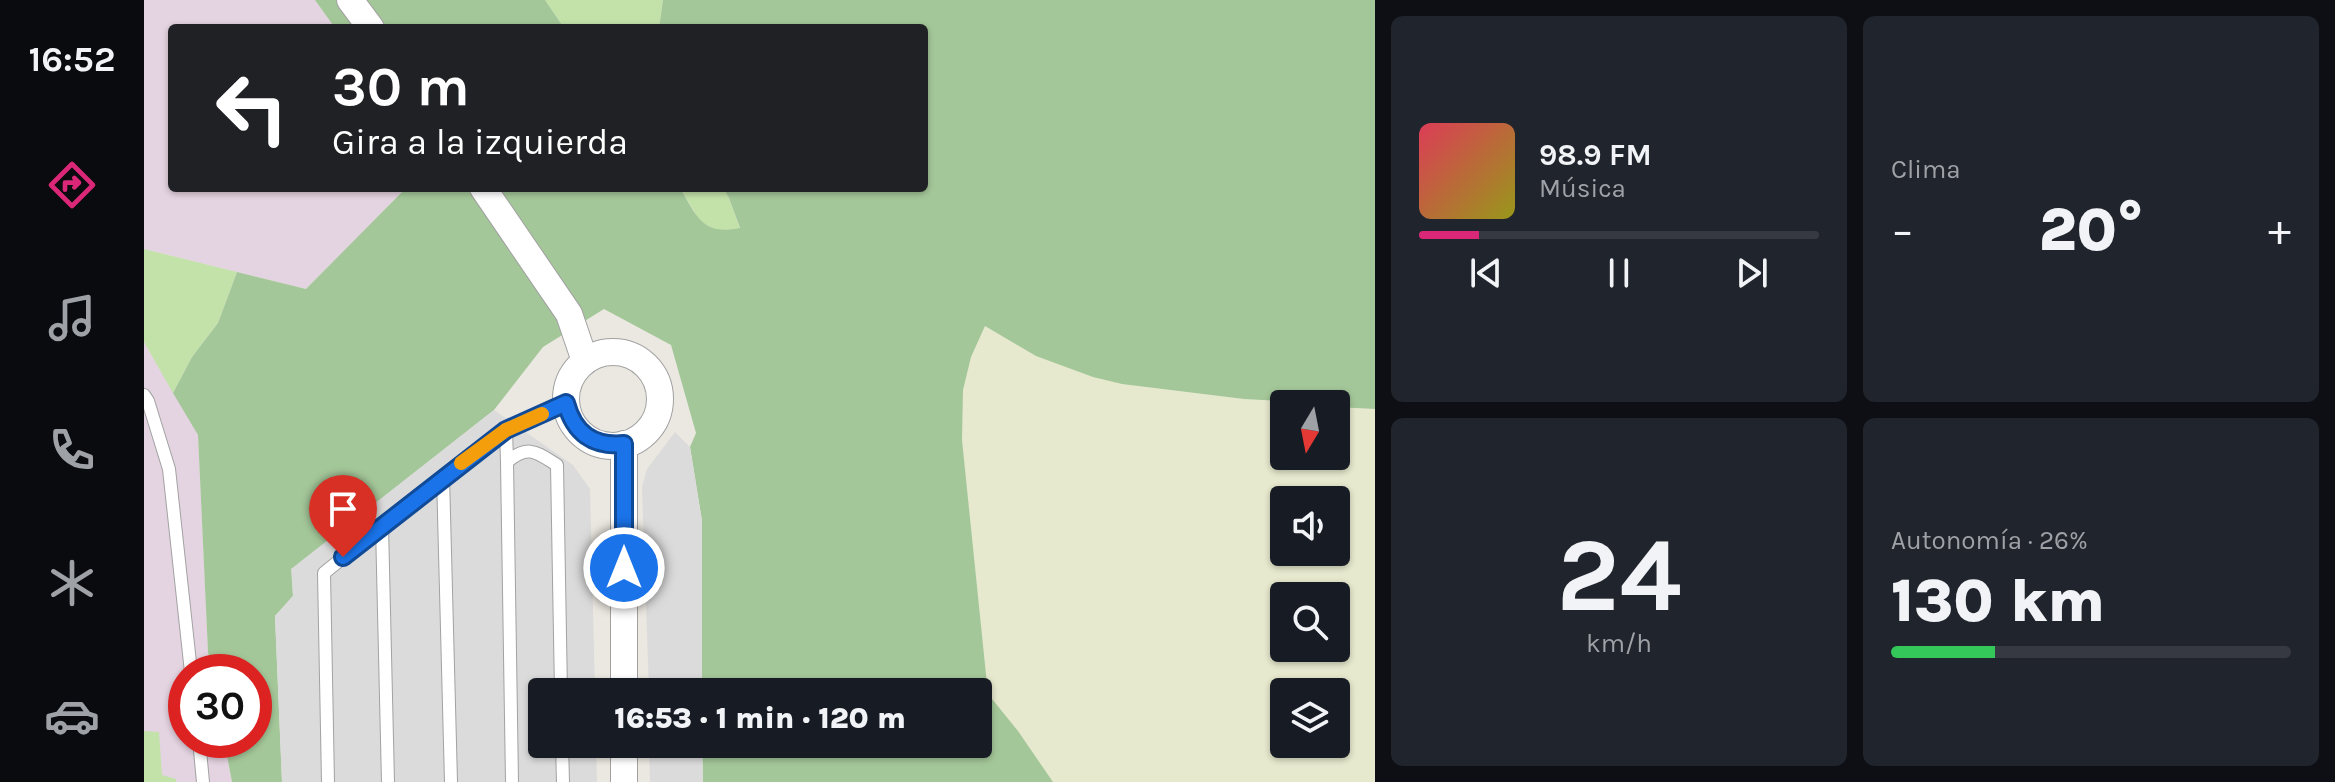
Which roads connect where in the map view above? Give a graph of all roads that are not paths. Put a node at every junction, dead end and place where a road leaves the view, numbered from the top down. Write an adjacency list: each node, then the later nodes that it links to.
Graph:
1 (350, 0): 2 (street)
2 (368, 24)
3 (486, 192): 4 (street)
4 (585, 361): 6 (street); 8 (street)
5 (144, 395): 12 (lane)
6 (566, 403): 7 (lane); 8 (street)
7 (506, 430): 9 (lane); 10 (lane)
8 (624, 444): 14 (street)
9 (507, 462): 13 (lane); 22 (lane)
10 (443, 476): 11 (lane); 21 (lane)
11 (382, 526): 19 (lane); 20 (lane)
12 (189, 654)
13 (561, 678)
14 (624, 678)
15 (201, 758): 18 (lane)
16 (562, 758): 23 (lane)
17 (624, 758): 24 (street)
18 (203, 782)
19 (328, 782)
20 (388, 782)
21 (451, 782)
22 (512, 782)
23 (563, 782)
24 (624, 782)

